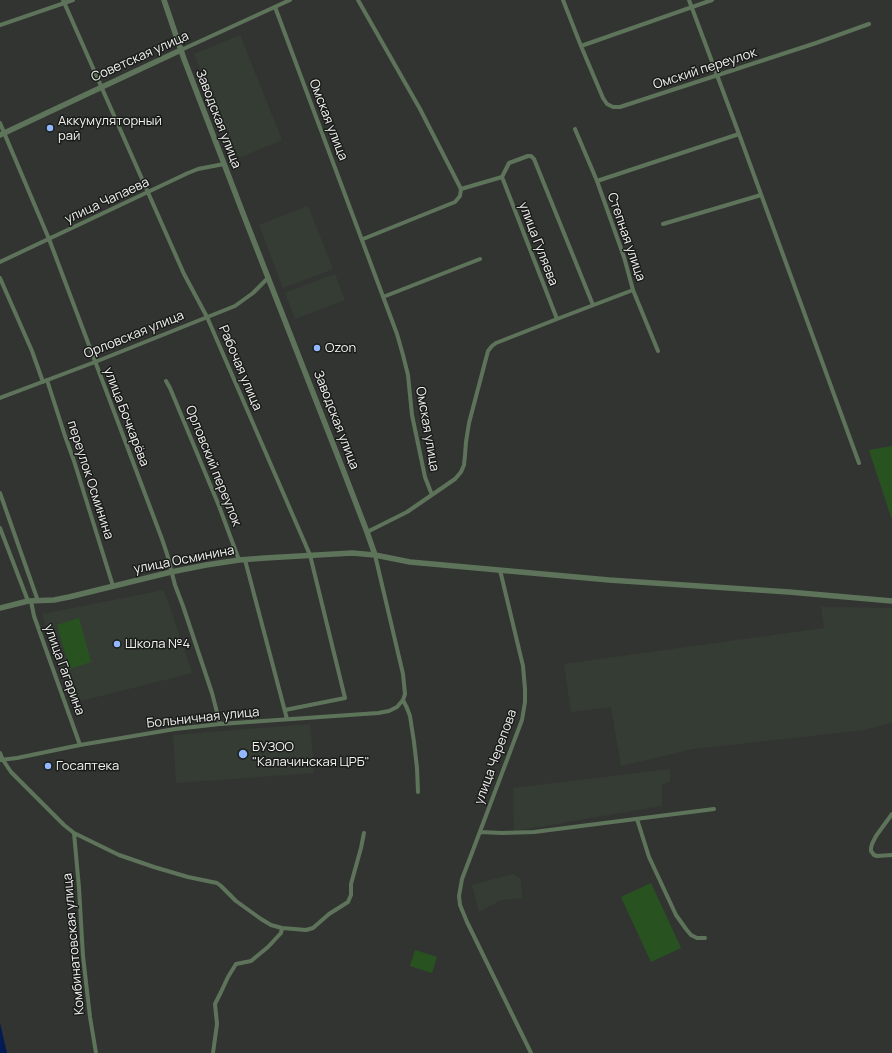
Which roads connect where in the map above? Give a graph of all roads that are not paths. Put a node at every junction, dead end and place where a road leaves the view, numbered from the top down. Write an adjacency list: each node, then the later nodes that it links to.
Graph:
1 (73, 0): 8 (street)
2 (164, 0): 14 (street, Заводская улица)
3 (290, 0): 9 (street, Советская улица)
4 (358, 0): 24 (street)
5 (563, 0): 13 (street)
6 (689, 0): 10 (street)
7 (712, 0): 10 (street)
8 (64, 2): 12 (street); 16 (street, Рабочая улица)
9 (275, 7): 14 (street, Советская улица); 29 (street, Омская улица)
10 (691, 7): 13 (street); 15 (street)
11 (869, 24): 15 (street, Омский переулок)
12 (0, 25)
13 (581, 46): 15 (street, Омский переулок)
14 (181, 50): 16 (street, Советская улица); 21 (street, Заводская улица)
15 (717, 75): 20 (street)
16 (102, 86): 19 (street, Советская улица); 25 (street, Рабочая улица)
17 (0, 123): 19 (street, улица Бочкарёва)
18 (575, 129): 23 (street, Степная улица)
19 (2, 134): 28 (street, улица Бочкарёва)
20 (739, 134): 23 (street); 26 (street)
21 (224, 164): 25 (street, улица Чапаева); 33 (street, Заводская улица)
22 (502, 177): 24 (street); 36 (street); 38 (street, улица Гуляева)
23 (597, 181): 34 (street, Степная улица)
24 (461, 189): 29 (street)
25 (148, 192): 28 (street, улица Чапаева); 37 (street, Рабочая улица)
26 (761, 195): 27 (street); 44 (street)
27 (663, 224)
28 (49, 239): 31 (street, улица Чапаева); 40 (street, улица Бочкарёва)
29 (362, 239): 35 (street, Омская улица)
30 (480, 259): 35 (street)
31 (0, 262)
32 (0, 278): 41 (street, переулок Осминина)
33 (268, 278): 37 (street, Орловская улица); 48 (street, Заводская улица)
34 (633, 290): 36 (street); 39 (street, Степная улица)
35 (383, 297): 46 (street, Омская улица)
36 (594, 305): 38 (street)
37 (207, 317): 40 (street, Орловская улица); 49 (street, Рабочая улица)
38 (557, 319): 46 (street)
39 (658, 351)
40 (95, 362): 41 (street, Орловская улица); 53 (street, улица Бочкарёва)
41 (45, 381): 43 (street, Орловская улица); 54 (street, переулок Осминина)
42 (166, 381): 51 (street, Орловский переулок)
43 (0, 398)
44 (859, 463)
45 (0, 493): 56 (street)
46 (432, 494): 48 (street)
47 (0, 528): 55 (street, улица Гагарина)
48 (367, 532): 50 (street, Заводская улица)
49 (310, 555): 50 (street, улица Осминина); 51 (street, улица Осминина); 60 (street, Рабочая улица)
50 (375, 555): 52 (street, улица Осминина); 59 (street, Заводская улица)
51 (242, 560): 53 (street, улица Осминина); 60 (street, Орловский переулок)
52 (500, 570): 57 (street, улица Осминина); 70 (street, улица Черепова)
53 (171, 572): 54 (street, улица Осминина); 62 (street, улица Бочкарёва)
54 (113, 586): 56 (street, улица Осминина)
55 (30, 601): 56 (street, улица Осминина); 58 (street, улица Осминина); 63 (street, улица Гагарина)
56 (38, 601)
57 (892, 601)
58 (0, 608)
59 (403, 700): 61 (street, Больничная улица); 66 (street, Заводская улица)
60 (285, 710): 61 (street, Орловский переулок)
61 (287, 719): 62 (street, Больничная улица)
62 (220, 724): 63 (street, Больничная улица)
63 (80, 745): 65 (street, Больничная улица)
64 (0, 753): 65 (street)
65 (2, 760): 71 (street)
66 (418, 792)
67 (714, 808): 69 (street)
68 (892, 814): 73 (street)
69 (637, 819): 70 (street); 75 (street)
70 (480, 832): 78 (street, улица Черепова)
71 (74, 833): 74 (street); 76 (street, Комбинатовская улица)
72 (364, 833): 74 (street)
73 (892, 855)
74 (282, 928): 77 (street)
75 (705, 938)
76 (96, 1053)
77 (213, 1053)
78 (531, 1053)

